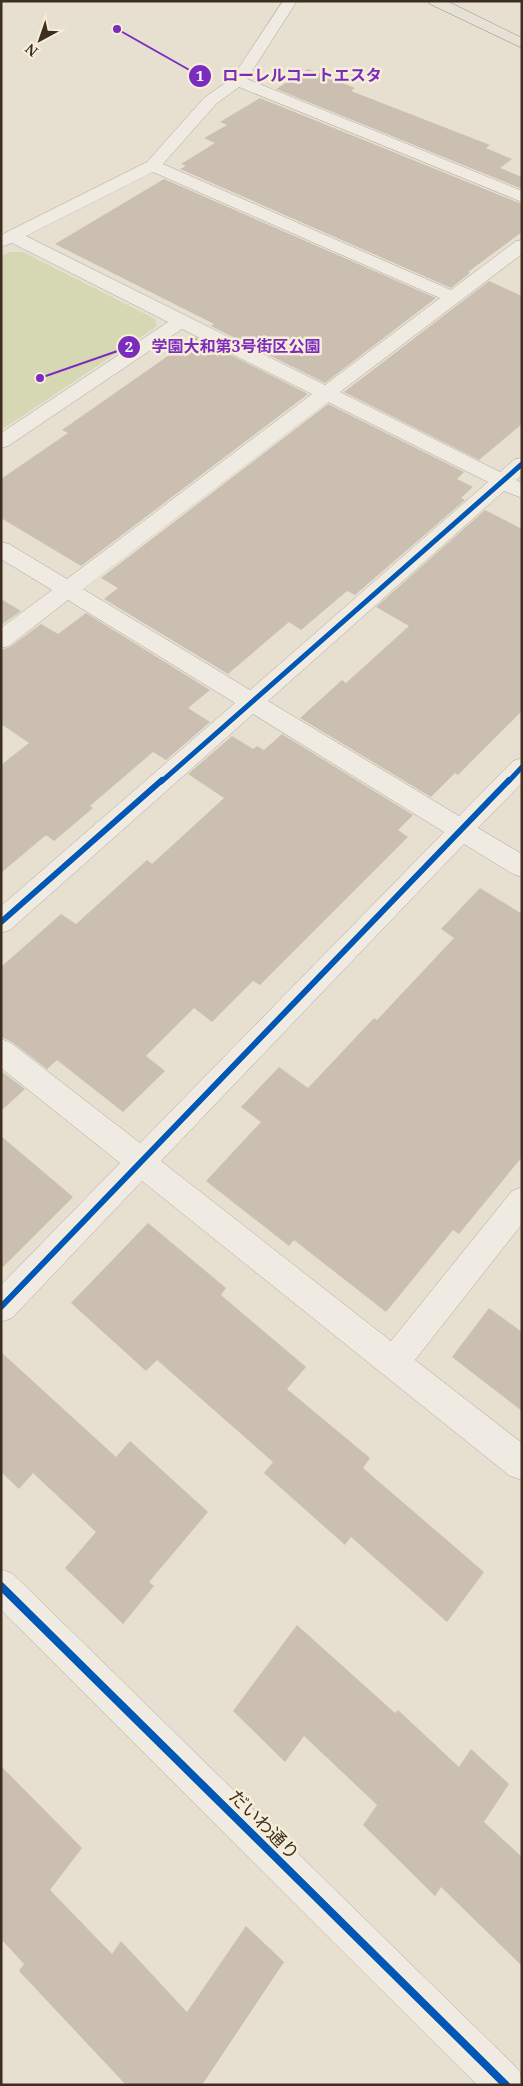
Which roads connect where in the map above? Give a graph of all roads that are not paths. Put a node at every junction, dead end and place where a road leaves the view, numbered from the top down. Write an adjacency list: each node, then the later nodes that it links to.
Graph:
1 (290, 1): 6 (street)
2 (435, 1): 5 (main road)
3 (468, 1): 4 (main road)
4 (486, 10)
5 (522, 44)
6 (238, 81): 7 (street); 8 (street)
7 (153, 166): 9 (street); 11 (street)
8 (522, 197)
9 (6, 239): 12 (street)
10 (522, 245): 11 (street)
11 (453, 297): 13 (street)
12 (181, 321): 13 (street); 14 (street)
13 (326, 393): 16 (street); 18 (street)
14 (1, 442)
15 (522, 464): 16 (street)
16 (512, 486): 20 (street)
17 (1, 549): 18 (street)
18 (68, 589): 19 (street); 20 (street)
19 (1, 640)
20 (252, 702): 22 (street); 24 (street)
21 (522, 766): 22 (street)
22 (461, 830): 23 (street); 26 (street)
23 (522, 867)
24 (1, 922)
25 (1, 1051): 26 (street)
26 (141, 1162): 28 (street); 29 (street)
27 (522, 1201): 29 (street)
28 (1, 1307)
29 (394, 1362): 30 (street)
30 (522, 1464)
31 (1, 1586): 32 (street, だいわ通り)
32 (506, 2085)

